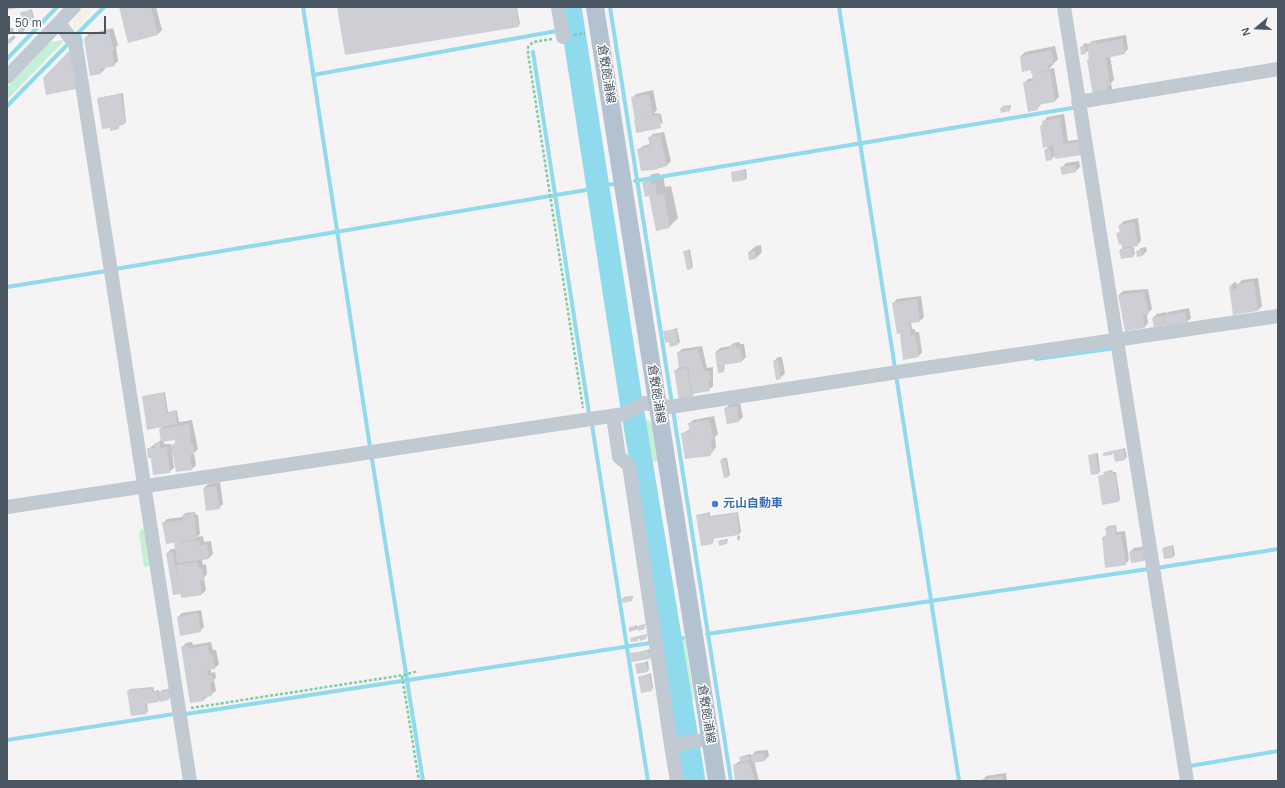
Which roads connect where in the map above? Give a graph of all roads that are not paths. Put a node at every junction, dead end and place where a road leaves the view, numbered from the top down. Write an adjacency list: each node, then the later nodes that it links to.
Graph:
1 (74, 7): 5 (street)
2 (558, 7): 6 (street)
3 (595, 7): 12 (main road, 倉敷飽浦線)
4 (1064, 7): 9 (street)
5 (59, 23): 8 (street); 14 (street)
6 (562, 32)
7 (1278, 69): 9 (street)
8 (7, 77)
9 (1081, 104): 11 (street)
10 (1278, 316): 11 (street)
11 (1119, 342): 12 (street); 20 (street)
12 (668, 407): 13 (street); 16 (main road, 倉敷飽浦線)
13 (613, 416): 14 (street); 16 (street)
14 (144, 486): 15 (street); 17 (street)
15 (7, 506)
16 (689, 742): 18 (street); 19 (main road, 倉敷飽浦線)
17 (190, 781)
18 (677, 781)
19 (717, 781)
20 (1186, 781)

